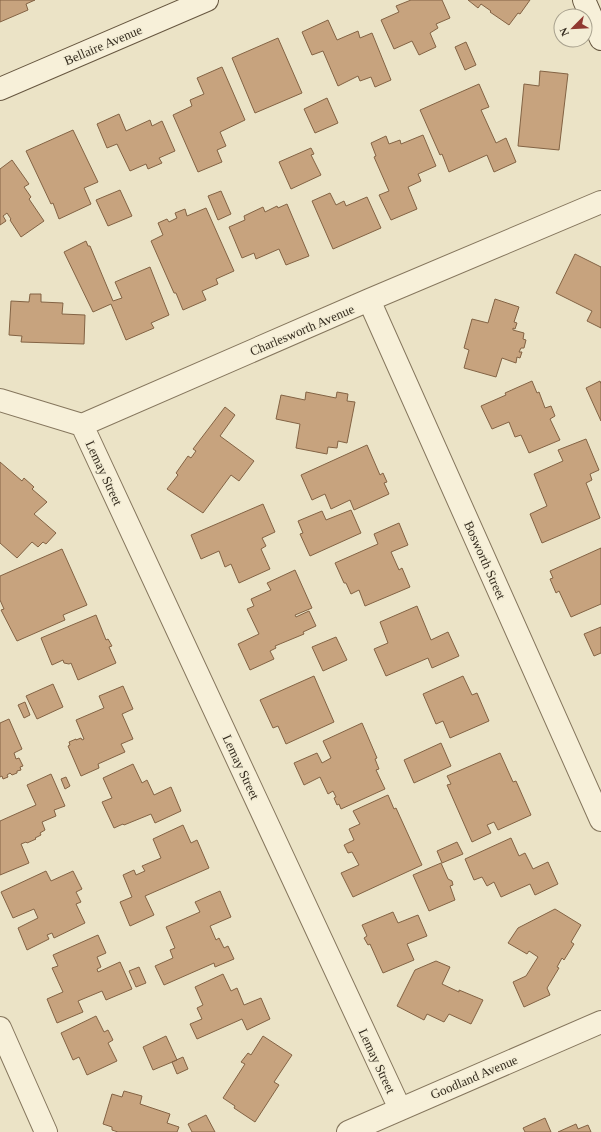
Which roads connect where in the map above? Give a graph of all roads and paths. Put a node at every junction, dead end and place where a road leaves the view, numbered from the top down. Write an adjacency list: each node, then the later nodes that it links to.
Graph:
1 (207, 0): 4 (street, Bellaire Avenue)
2 (584, 0): 3 (street)
3 (601, 39)
4 (0, 89)
5 (601, 202): 6 (street, Charlesworth Avenue)
6 (369, 300): 8 (street, Charlesworth Avenue); 9 (street, Bosworth Street)
7 (0, 400): 8 (street)
8 (82, 425): 12 (street, Lemay Street)
9 (601, 820)
10 (601, 1022): 12 (street, Goodland Avenue)
11 (0, 1028): 13 (street)
12 (400, 1109): 14 (street, Goodland Avenue)
13 (46, 1132)
14 (348, 1132)

